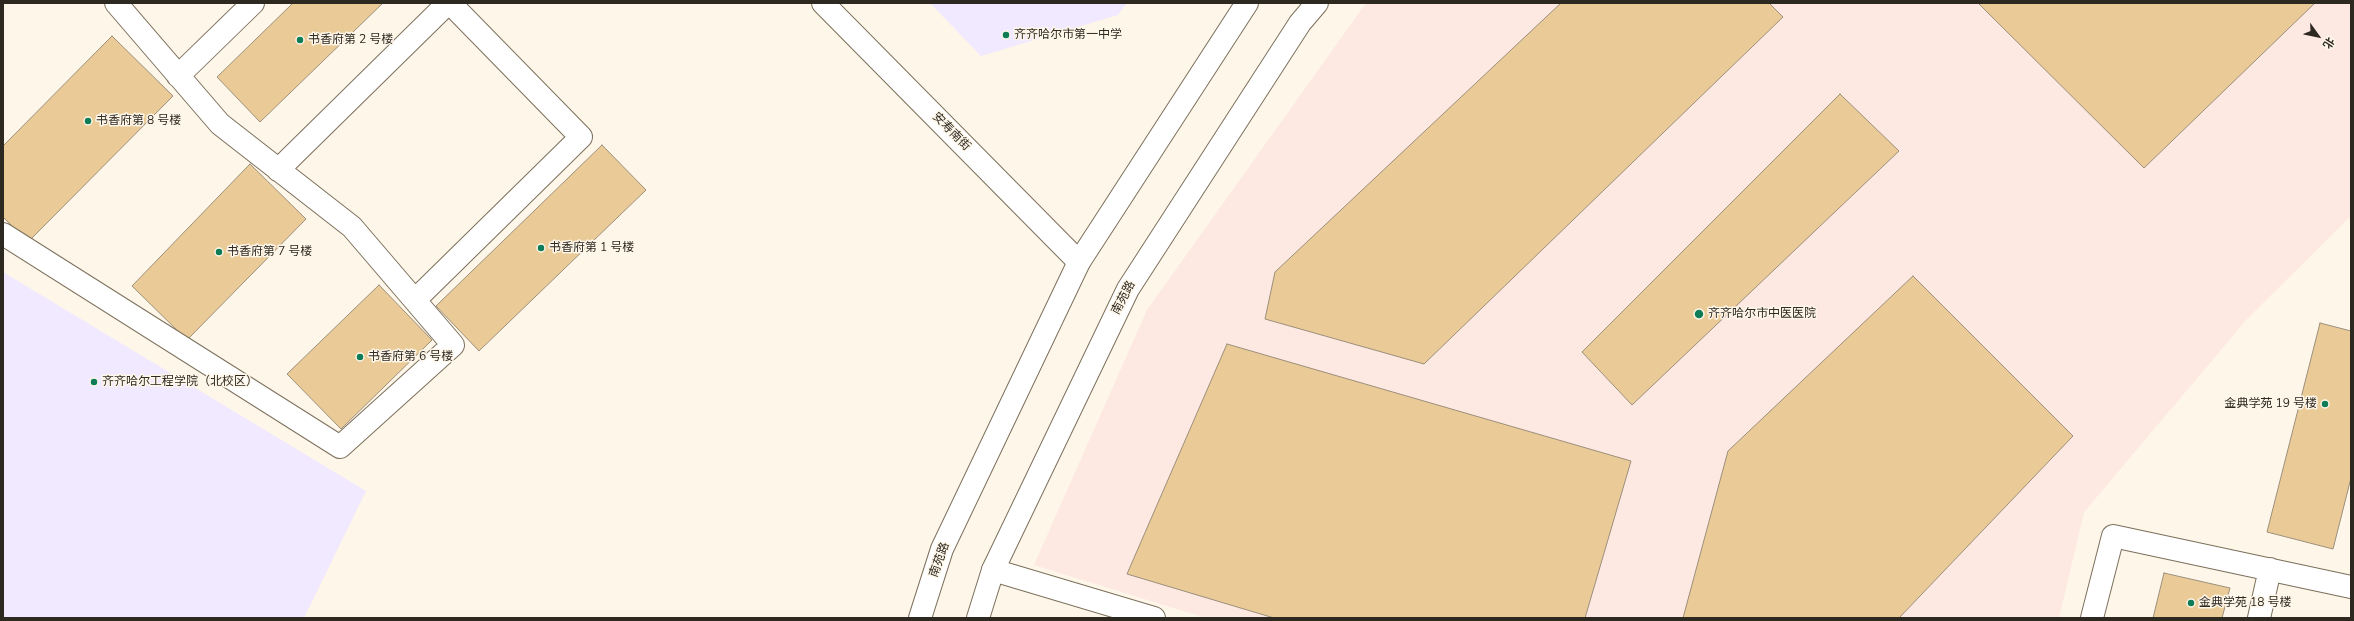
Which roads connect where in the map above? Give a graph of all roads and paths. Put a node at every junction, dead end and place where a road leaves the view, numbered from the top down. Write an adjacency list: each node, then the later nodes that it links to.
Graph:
1 (116, 3): 7 (street)
2 (253, 3): 7 (street)
3 (449, 3): 8 (street); 11 (street)
4 (823, 3): 10 (street, 安寿南街)
5 (1247, 3): 10 (street, 南苑路)
6 (1317, 3): 13 (street, 南苑路)
7 (178, 76): 8 (street)
8 (278, 170): 11 (street)
9 (3, 234): 11 (street)
10 (1079, 262): 15 (street, 南苑路)
11 (415, 300)
12 (2270, 569): 14 (street); 18 (street); 19 (street)
13 (993, 570): 16 (street, 南苑路); 17 (street)
14 (2351, 587)
15 (920, 618)
16 (978, 618)
17 (1154, 618)
18 (2092, 618)
19 (2258, 618)

